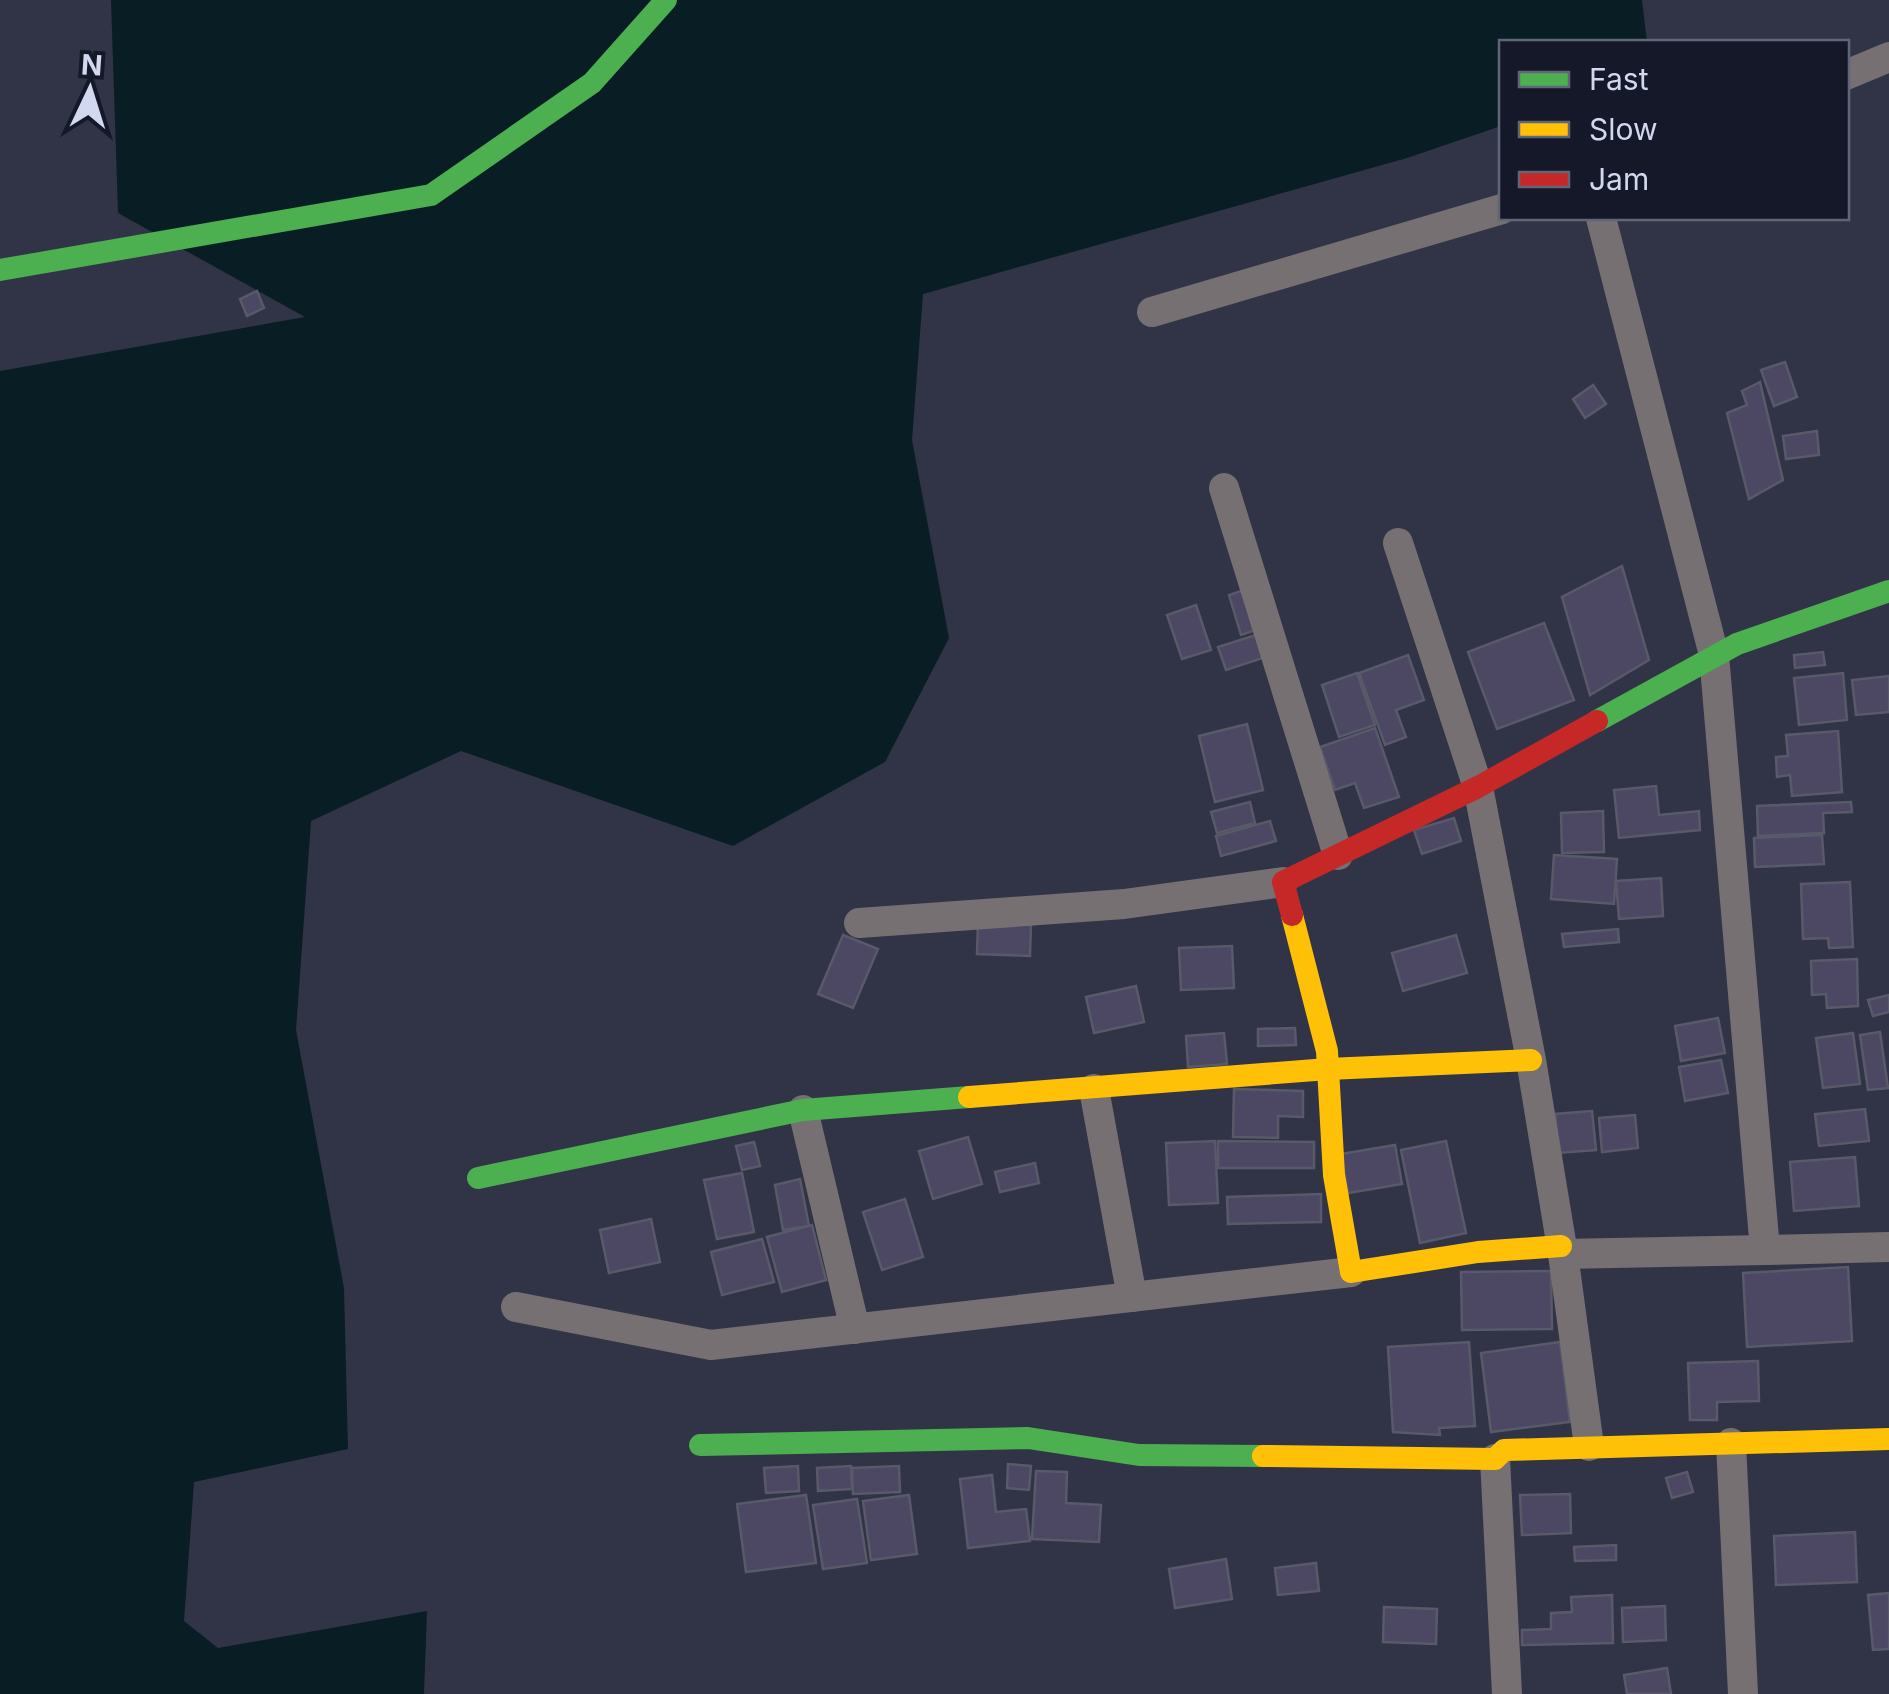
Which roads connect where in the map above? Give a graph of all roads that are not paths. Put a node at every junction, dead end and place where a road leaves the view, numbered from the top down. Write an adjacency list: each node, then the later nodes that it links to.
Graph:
1 (666, 0): 6 (street)
2 (1889, 58): 3 (street)
3 (1849, 74)
4 (1499, 210): 7 (street)
5 (1602, 220): 11 (street)
6 (0, 270)
7 (1152, 312)
8 (1224, 488): 13 (street)
9 (1398, 543): 12 (street)
10 (1889, 592): 11 (street)
11 (1714, 656): 12 (street); 23 (street)
12 (1478, 786): 13 (street); 16 (street)
13 (1338, 855): 14 (street)
14 (1284, 882): 15 (street); 17 (street)
15 (859, 922)
16 (1532, 1060): 17 (street); 22 (street)
17 (1328, 1069): 18 (street); 24 (street)
18 (1094, 1090): 19 (street); 25 (street)
19 (803, 1110): 20 (street); 27 (street)
20 (478, 1178)
21 (1889, 1247): 23 (street)
22 (1562, 1250): 23 (street); 24 (street); 31 (street)
23 (1765, 1250)
24 (1351, 1272): 25 (street)
25 (1132, 1297): 27 (street)
26 (516, 1307): 27 (street)
27 (855, 1329)
28 (1889, 1439): 29 (street)
29 (1730, 1443): 31 (street); 34 (street)
30 (700, 1445): 32 (street)
31 (1589, 1446): 32 (street)
32 (1495, 1460): 33 (street)
33 (1506, 1694)
34 (1742, 1694)

